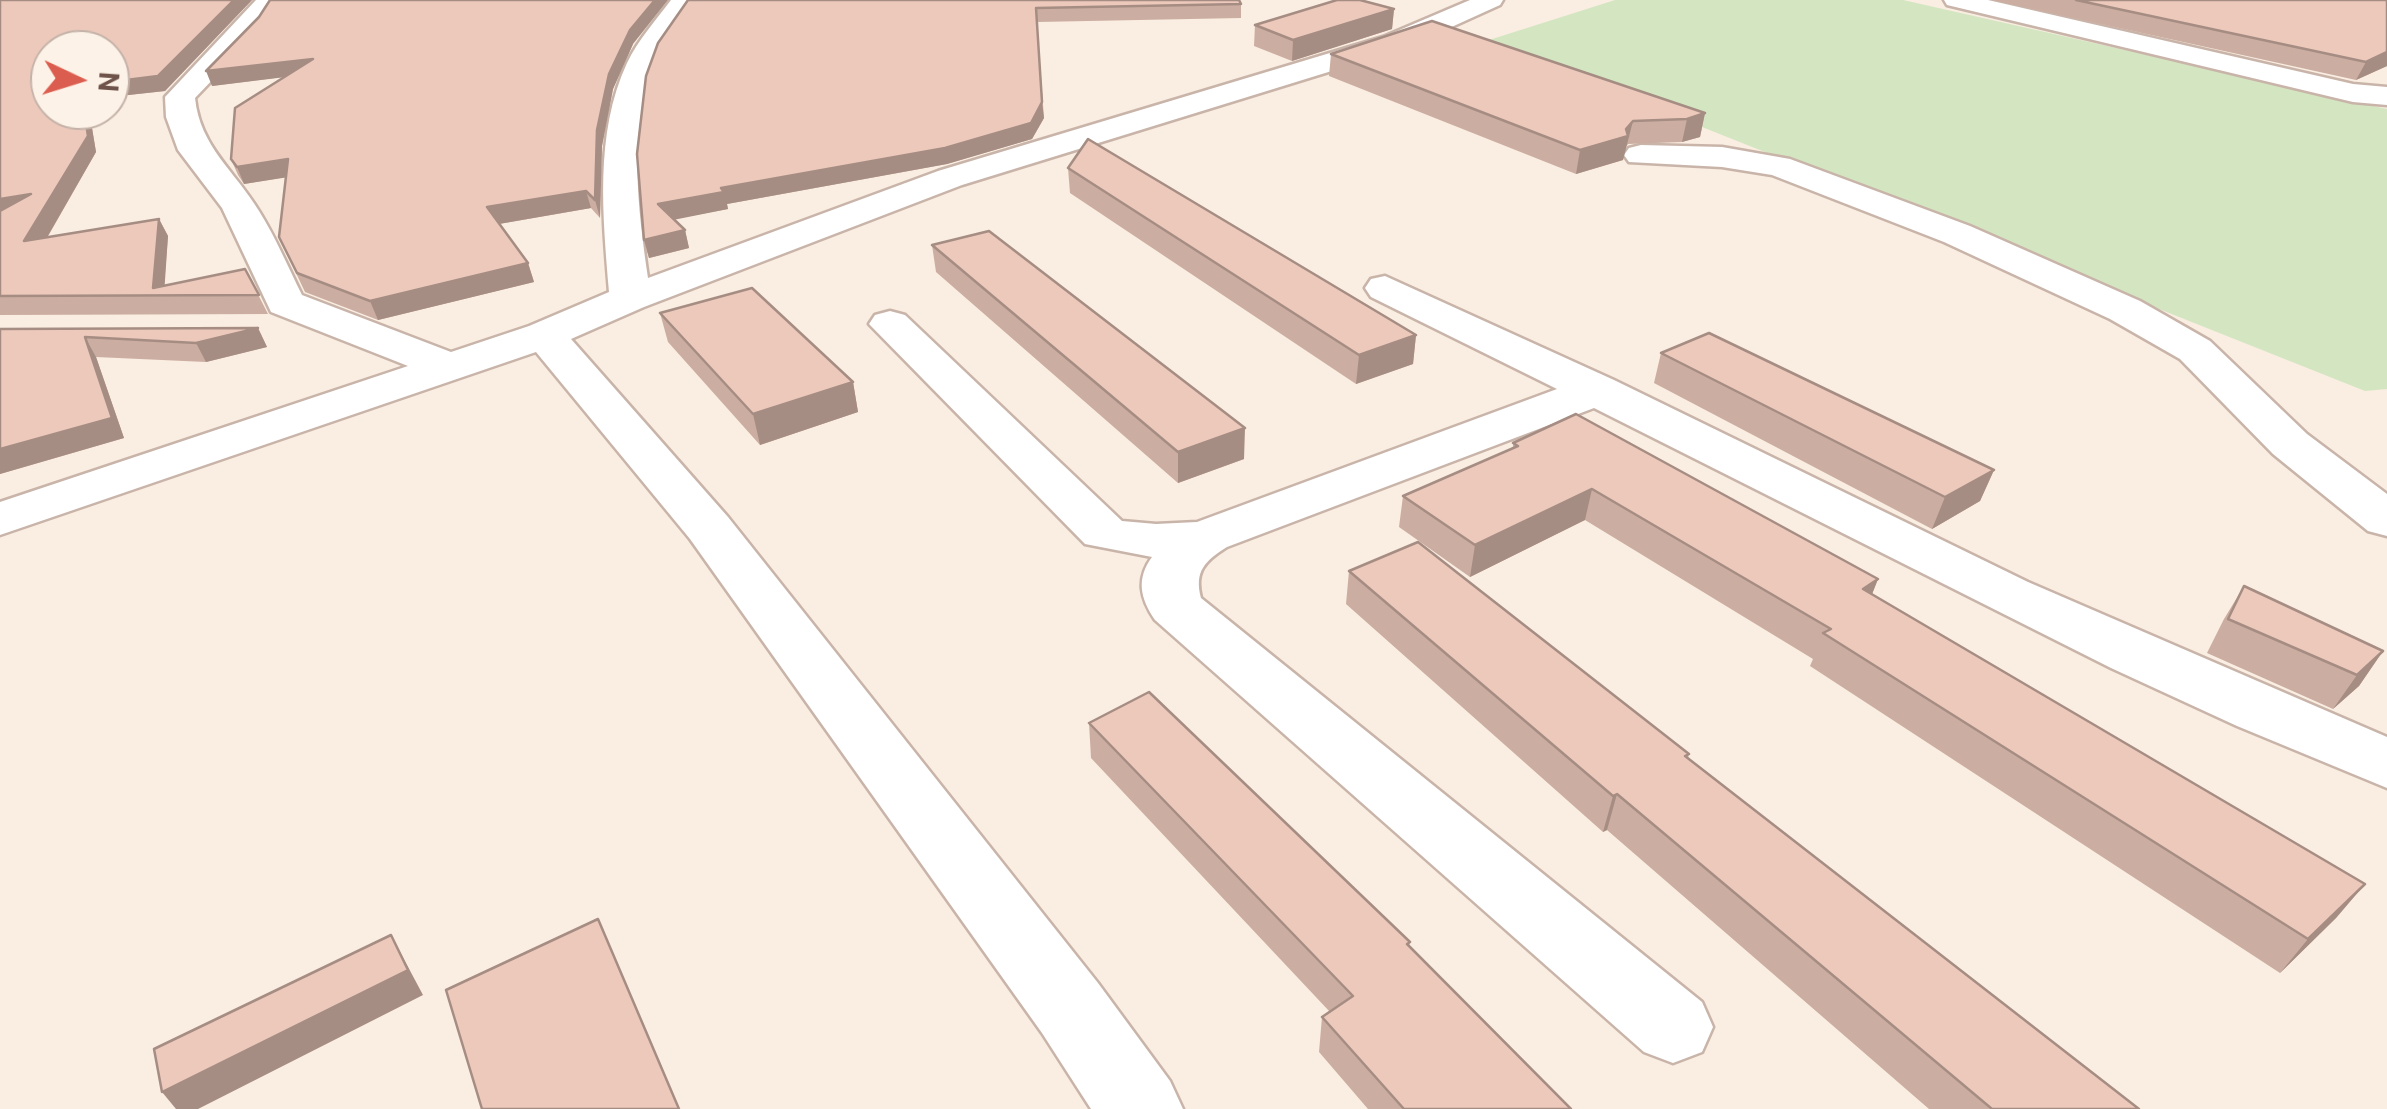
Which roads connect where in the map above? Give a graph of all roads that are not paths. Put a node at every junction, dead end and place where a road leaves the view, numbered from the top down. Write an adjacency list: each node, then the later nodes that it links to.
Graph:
1 (268, 0): 9 (street)
2 (684, 0): 8 (street)
3 (1491, 0): 8 (street)
4 (1956, 0): 5 (street)
5 (2387, 96)
6 (1641, 155): 16 (street)
7 (1385, 288): 14 (street)
8 (630, 298): 12 (street)
9 (330, 322): 11 (street); 13 (street)
10 (890, 324): 17 (street)
11 (264, 331)
12 (544, 335): 13 (street); 20 (street)
13 (452, 368): 15 (street)
14 (1598, 390): 17 (street); 18 (street)
15 (0, 519)
16 (2387, 520)
17 (1208, 536): 19 (street)
18 (2387, 764)
19 (1673, 1027)
20 (1140, 1109)

